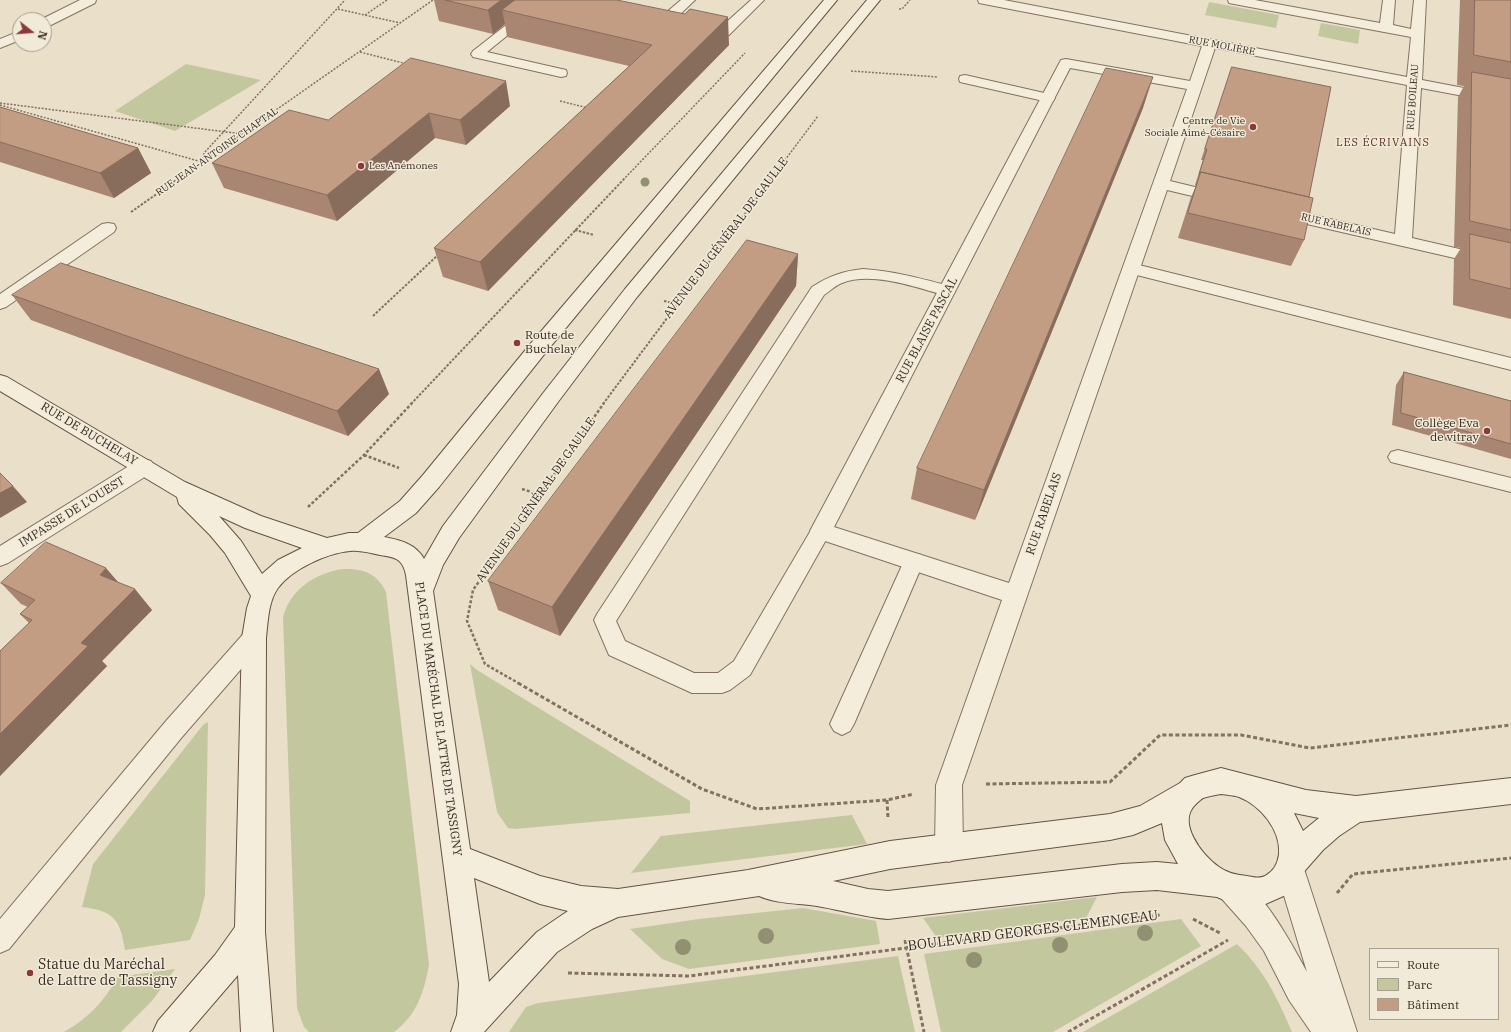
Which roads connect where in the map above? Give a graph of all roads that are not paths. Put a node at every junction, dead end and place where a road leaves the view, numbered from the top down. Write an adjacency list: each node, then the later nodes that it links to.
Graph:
1 (90, 0): 13 (street)
2 (545, 0): 20 (lane)
3 (689, 0): 14 (street)
4 (758, 0): 14 (street)
5 (831, 0): 42 (street)
6 (874, 0): 46 (street)
7 (984, 0): 11 (street, RUE MOLIÈRE)
8 (1234, 0): 15 (street)
9 (1389, 0): 15 (street)
10 (1420, 0): 16 (street, RUE BOILEAU)
11 (1033, 4): 19 (street, RUE MOLIÈRE)
12 (653, 16): 14 (street)
13 (52, 19)
14 (678, 22)
15 (1386, 27): 16 (street)
16 (1418, 34): 22 (street, RUE BOILEAU)
17 (12, 38): 18 (street)
18 (0, 44)
19 (1210, 44): 22 (street, RUE MOLIÈRE); 23 (street, RUE RABELAIS)
20 (561, 73)
21 (965, 79): 24 (lane)
22 (1414, 83): 25 (street, RUE MOLIÈRE); 30 (street, RUE BOILEAU)
23 (1195, 86): 24 (street, RUE BLAISE PASCAL); 26 (street, RUE RABELAIS)
24 (1048, 98): 33 (street, RUE BLAISE PASCAL)
25 (1511, 101)
26 (1160, 184): 27 (street); 32 (street, RUE RABELAIS)
27 (1236, 202)
28 (1266, 209): 30 (street, RUE RABELAIS)
29 (108, 228): 34 (street)
30 (1403, 242): 31 (street, RUE RABELAIS)
31 (1511, 266)
32 (1131, 268): 35 (lane); 48 (street, RUE RABELAIS)
33 (947, 291): 41 (street, RUE BLAISE PASCAL); 41 (lane)
34 (0, 303)
35 (1511, 364)
36 (0, 382): 38 (street, RUE DE BUCHELAY)
37 (1398, 457): 39 (lane)
38 (144, 466): 40 (street, RUE DE BUCHELAY); 44 (street, IMPASSE DE L'OUEST)
39 (1511, 485)
40 (178, 488): 43 (street, RUE DE BUCHELAY); 47 (street, RUE DE BUCHELAY)
41 (822, 532): 45 (street)
42 (362, 542): 43 (street, PLACE DU MARÉCHAL DE LATTRE DE TASSIGNY); 46 (street, PLACE DU MARÉCHAL DE LATTRE DE TASSIGNY)
43 (326, 547): 47 (street, PLACE DU MARÉCHAL DE LATTRE DE TASSIGNY)
44 (0, 557)
45 (914, 562): 48 (street); 50 (lane)
46 (422, 591): 56 (street, PLACE DU MARÉCHAL DE LATTRE DE TASSIGNY)
47 (262, 594): 49 (street, PLACE DU MARÉCHAL DE LATTRE DE TASSIGNY)
48 (1016, 595): 55 (street, RUE RABELAIS)
49 (254, 638): 61 (street, PLACE DU MARÉCHAL DE LATTRE DE TASSIGNY); 62 (lane)
50 (842, 724)
51 (1236, 783): 53 (street); 54 (street); 57 (street)
52 (1511, 791): 54 (street)
53 (1185, 794): 55 (street); 59 (street)
54 (1356, 809): 57 (street)
55 (949, 848): 58 (street)
56 (458, 858): 60 (street); 63 (street, PLACE DU MARÉCHAL DE LATTRE DE TASSIGNY)
57 (1291, 867): 59 (street); 67 (street)
58 (748, 884): 59 (street); 60 (street)
59 (1224, 886): 66 (street)
60 (618, 903): 63 (street)
61 (250, 932): 64 (street); 65 (street, PLACE DU MARÉCHAL DE LATTRE DE TASSIGNY)
62 (0, 940)
63 (470, 1027)
64 (169, 1032)
65 (257, 1032)
66 (1330, 1032)
67 (1341, 1032)

